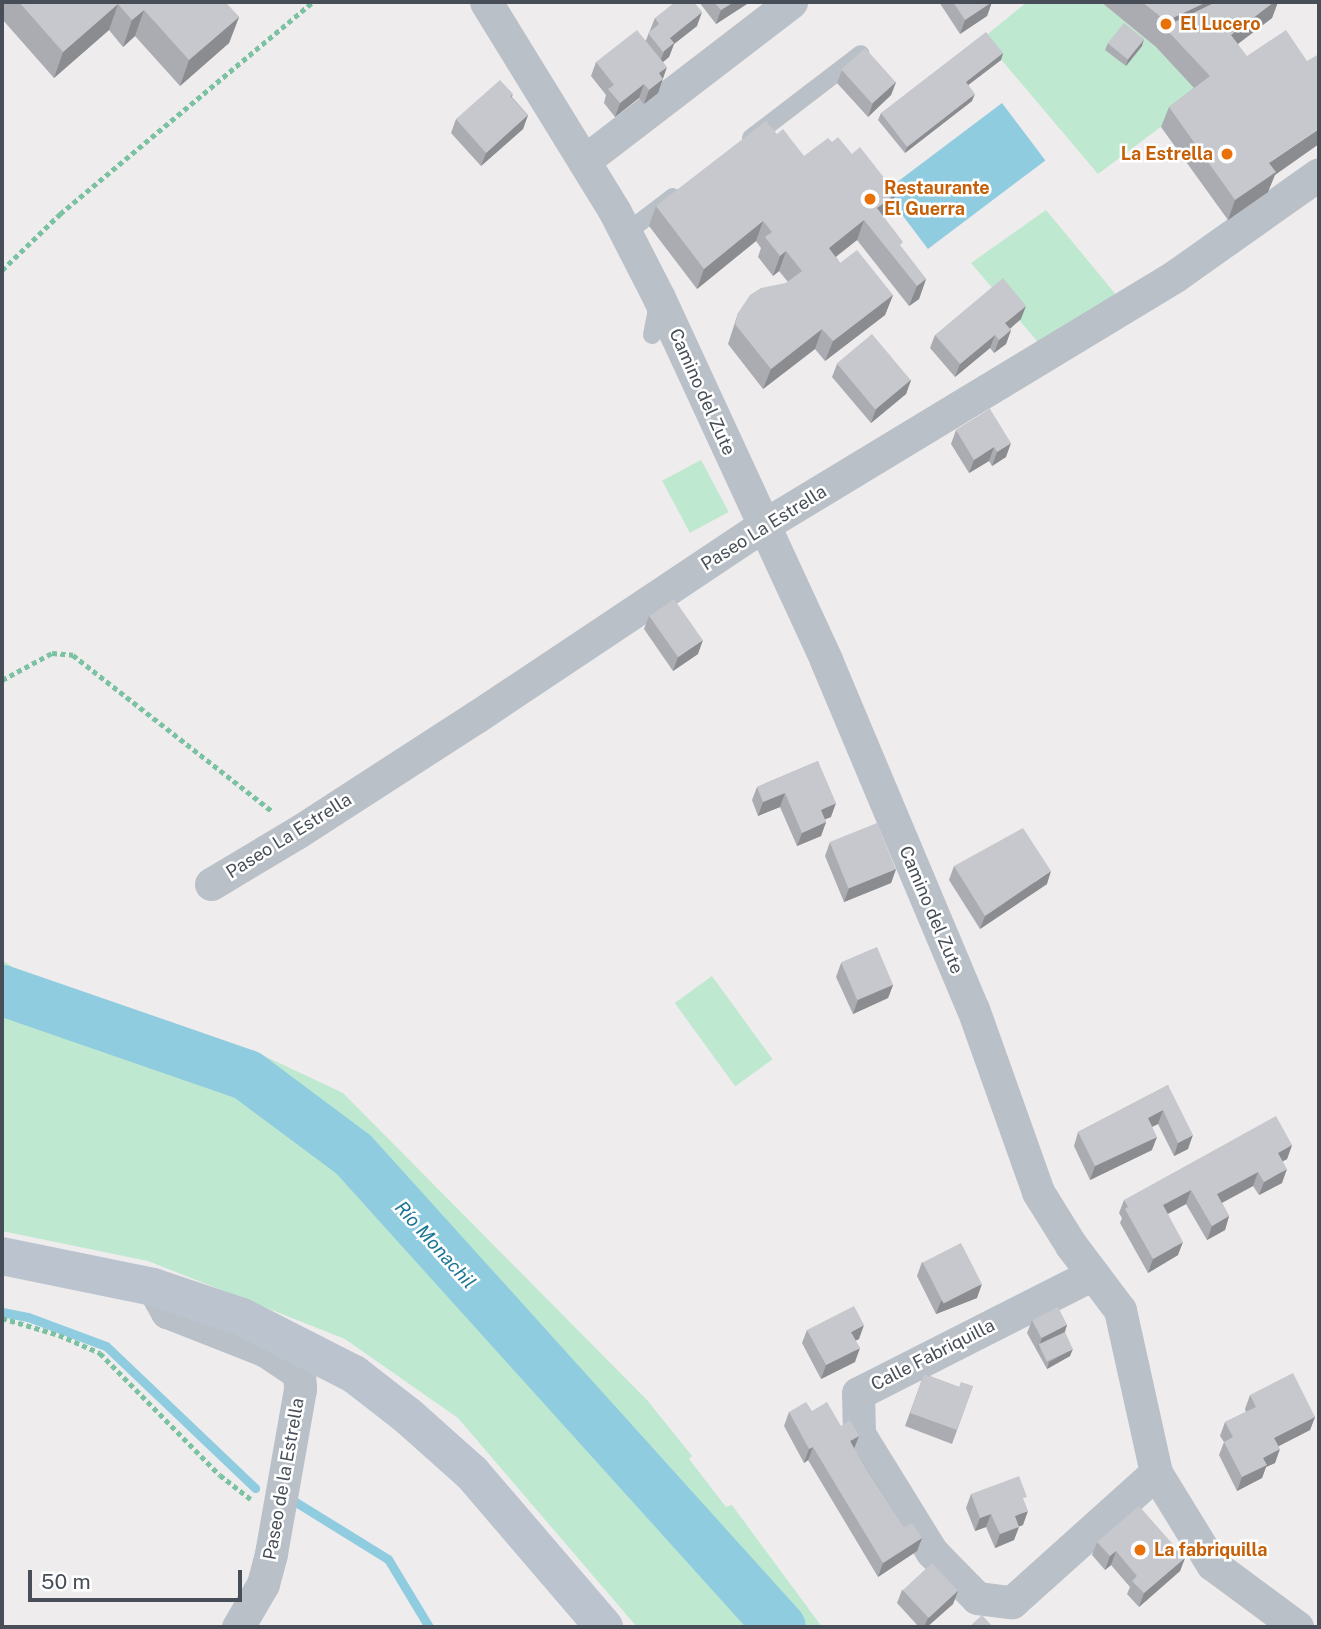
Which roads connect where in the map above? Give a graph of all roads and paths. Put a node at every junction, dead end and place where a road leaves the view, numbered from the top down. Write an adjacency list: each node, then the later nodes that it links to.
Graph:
1 (313, 2): 10 (path)
2 (486, 2): 6 (street, Camino del Zute)
3 (791, 2): 6 (street)
4 (861, 54): 5 (lane)
5 (732, 152)
6 (584, 162): 9 (street, Camino del Zute)
7 (1319, 174): 13 (street, Paseo La Estrella)
8 (690, 184): 9 (lane)
9 (623, 215): 11 (street, Camino del Zute)
10 (2, 270)
11 (659, 298): 12 (lane); 13 (street, Camino del Zute)
12 (652, 335)
13 (764, 525): 15 (street, Paseo La Estrella); 18 (street, Camino del Zute)
14 (2, 680): 15 (path)
15 (298, 832): 16 (street, Paseo La Estrella)
16 (211, 884)
17 (2, 1256): 19 (main road)
18 (1093, 1275): 21 (street, Camino del Zute); 21 (street, Calle Fabriquilla)
19 (153, 1287): 22 (street, Paseo de la Estrella); 24 (main road)
20 (2, 1318): 22 (path)
21 (1156, 1473): 25 (street, Camino del Zute)
22 (279, 1521): 23 (street, Paseo de la Estrella)
23 (238, 1627)
24 (604, 1627)
25 (1297, 1627)

